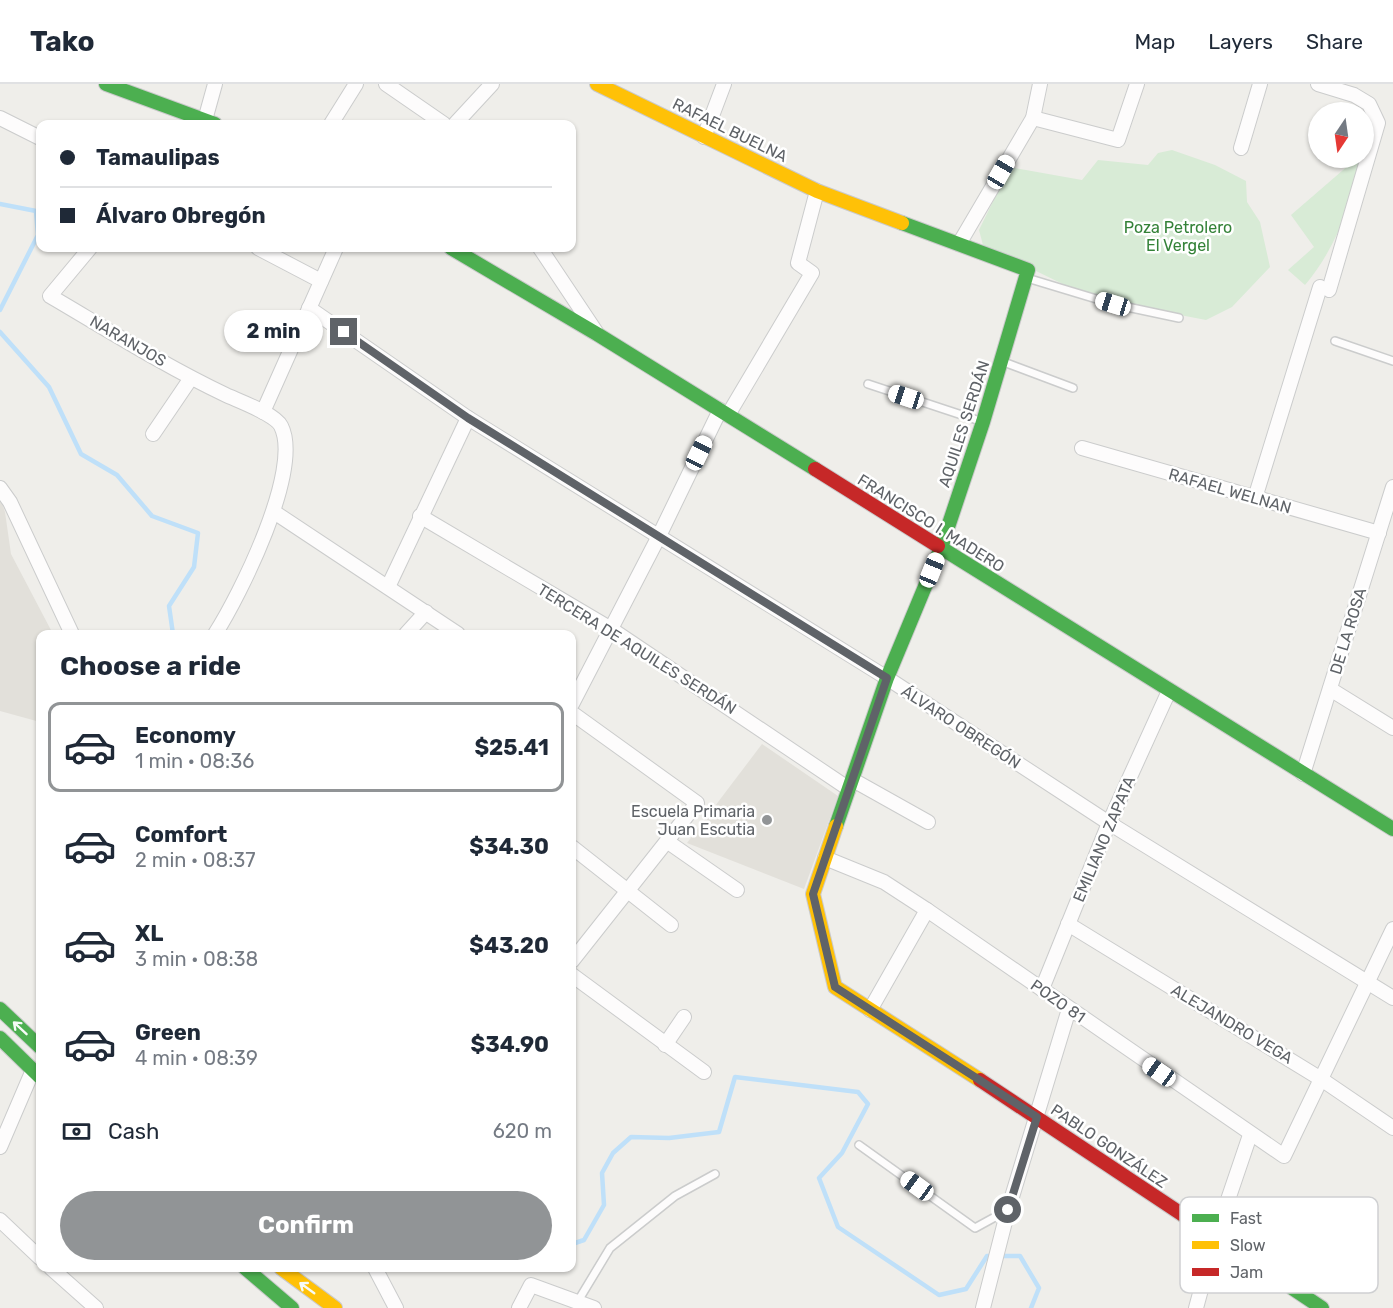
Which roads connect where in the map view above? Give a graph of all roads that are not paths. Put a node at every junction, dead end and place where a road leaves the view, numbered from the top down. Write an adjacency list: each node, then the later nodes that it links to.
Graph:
1 (106, 84): 14 (street)
2 (215, 84): 15 (street)
3 (356, 84): 16 (street)
4 (386, 84): 17 (street)
5 (492, 84): 18 (street)
6 (724, 84): 20 (street)
7 (1040, 84): 13 (street)
8 (1137, 84): 13 (street)
9 (1260, 84): 21 (street)
10 (1318, 84): 48 (street)
11 (605, 86): 20 (street, RAFAEL BUELNA)
12 (0, 118): 19 (street)
13 (1033, 118): 23 (street)
14 (182, 119)
15 (210, 120)
16 (334, 120)
17 (438, 120)
18 (459, 120)
19 (36, 136)
20 (704, 136): 22 (street, RAFAEL BUELNA)
21 (1241, 148)
22 (817, 191): 23 (street, RAFAEL BUELNA); 41 (street)
23 (959, 244): 29 (street)
24 (87, 252): 37 (street, NARANJOS)
25 (266, 252): 30 (street)
26 (334, 252): 30 (street)
27 (458, 252): 33 (street, FRANCISCO I. MADERO)
28 (543, 252): 33 (street)
29 (1027, 278): 32 (lane); 36 (street, AQUILES SERDÁN)
30 (321, 280): 31 (street)
31 (309, 308): 40 (street); 42 (street, ÁLVARO OBREGÓN)
32 (1179, 318)
33 (597, 334): 41 (street, FRANCISCO I. MADERO)
34 (1335, 342): 35 (lane)
35 (1393, 360)
36 (1001, 361): 39 (lane); 43 (street, AQUILES SERDÁN)
37 (191, 378): 40 (street, NARANJOS); 44 (street)
38 (868, 384): 43 (lane)
39 (1073, 388)
40 (263, 412): 49 (street, NARANJOS)
41 (724, 412): 52 (street); 53 (street, FRANCISCO I. MADERO)
42 (468, 418): 50 (street); 52 (street, ÁLVARO OBREGÓN)
43 (983, 422): 53 (street, AQUILES SERDÁN)
44 (153, 434)
45 (1082, 448): 48 (street, RAFAEL WELNAN)
46 (1393, 487): 51 (street, DE LA ROSA)
47 (0, 488): 57 (street)
48 (1255, 498): 51 (street, RAFAEL WELNAN)
49 (274, 512): 54 (street); 58 (street, NARANJOS)
50 (420, 516): 54 (street); 56 (street, TERCERA DE AQUILES SERDÁN)
51 (1379, 533): 62 (street, DE LA ROSA)
52 (658, 538): 56 (street); 61 (street, ÁLVARO OBREGÓN)
53 (941, 548): 61 (street, AQUILES SERDÁN); 63 (street, FRANCISCO I. MADERO)
54 (388, 587): 55 (street)
55 (426, 612): 59 (street); 60 (street)
56 (611, 629): 64 (street); 68 (street, TERCERA DE AQUILES SERDÁN)
57 (70, 630)
58 (218, 630)
59 (410, 630)
60 (452, 630)
61 (887, 678): 68 (street, AQUILES SERDÁN); 70 (street, ÁLVARO OBREGÓN)
62 (1330, 688): 66 (street); 67 (street, DE LA ROSA)
63 (1169, 691): 67 (street, FRANCISCO I. MADERO); 70 (street, EMILIANO ZAPATA)
64 (576, 696)
65 (576, 716): 72 (street)
66 (1393, 728)
67 (1303, 774): 71 (street, FRANCISCO I. MADERO)
68 (851, 785): 69 (street, TERCERA DE AQUILES SERDÁN); 74 (street, AQUILES SERDÁN)
69 (928, 822)
70 (1109, 823): 79 (street, EMILIANO ZAPATA); 84 (street, ÁLVARO OBREGÓN)
71 (1393, 829)
72 (668, 842): 75 (street); 76 (street)
73 (576, 850): 75 (street)
74 (825, 858): 77 (street, AQUILES SERDÁN); 78 (street, POZO 81)
75 (628, 890): 80 (street); 82 (street)
76 (737, 890)
77 (813, 894): 89 (street, PABLO GONZÁLEZ)
78 (927, 910): 85 (street, POZO 81); 89 (street)
79 (1068, 924): 85 (street, EMILIANO ZAPATA); 97 (street, ALEJANDRO VEGA)
80 (671, 925)
81 (1393, 929): 84 (street)
82 (576, 956)
83 (576, 978): 93 (street)
84 (1368, 980): 86 (street, ÁLVARO OBREGÓN); 97 (street)
85 (1042, 989): 88 (street, POZO 81)
86 (1393, 998)
87 (0, 1009): 92 (street, one-way to 87)
88 (1069, 1009): 98 (street); 100 (street, POZO 81)
89 (870, 1010): 98 (street, PABLO GONZÁLEZ)
90 (684, 1017): 93 (street)
91 (0, 1038): 94 (street)
92 (36, 1043)
93 (665, 1045): 95 (street)
94 (36, 1072)
95 (704, 1072)
96 (36, 1075): 102 (street)
97 (1321, 1079): 99 (street, ALEJANDRO VEGA); 100 (street, POZO 81)
98 (1037, 1117): 105 (street); 106 (street, PABLO GONZÁLEZ)
99 (1393, 1128)
100 (1250, 1135): 104 (street)
101 (859, 1145): 105 (lane)
102 (0, 1147)
103 (715, 1174): 114 (lane)
104 (1229, 1197)
105 (1008, 1210): 115 (street)
106 (1180, 1214)
107 (0, 1221): 108 (street)
108 (36, 1254)
109 (56, 1272): 116 (street)
110 (250, 1272): 117 (street)
111 (286, 1272): 118 (street, one-way to 111)
112 (377, 1272): 119 (street)
113 (1299, 1293): 122 (street, PABLO GONZÁLEZ)
114 (578, 1301): 120 (street); 121 (street)
115 (983, 1305)
116 (96, 1308)
117 (292, 1308)
118 (335, 1308)
119 (396, 1308)
120 (519, 1308)
121 (594, 1308)
122 (1322, 1308)

